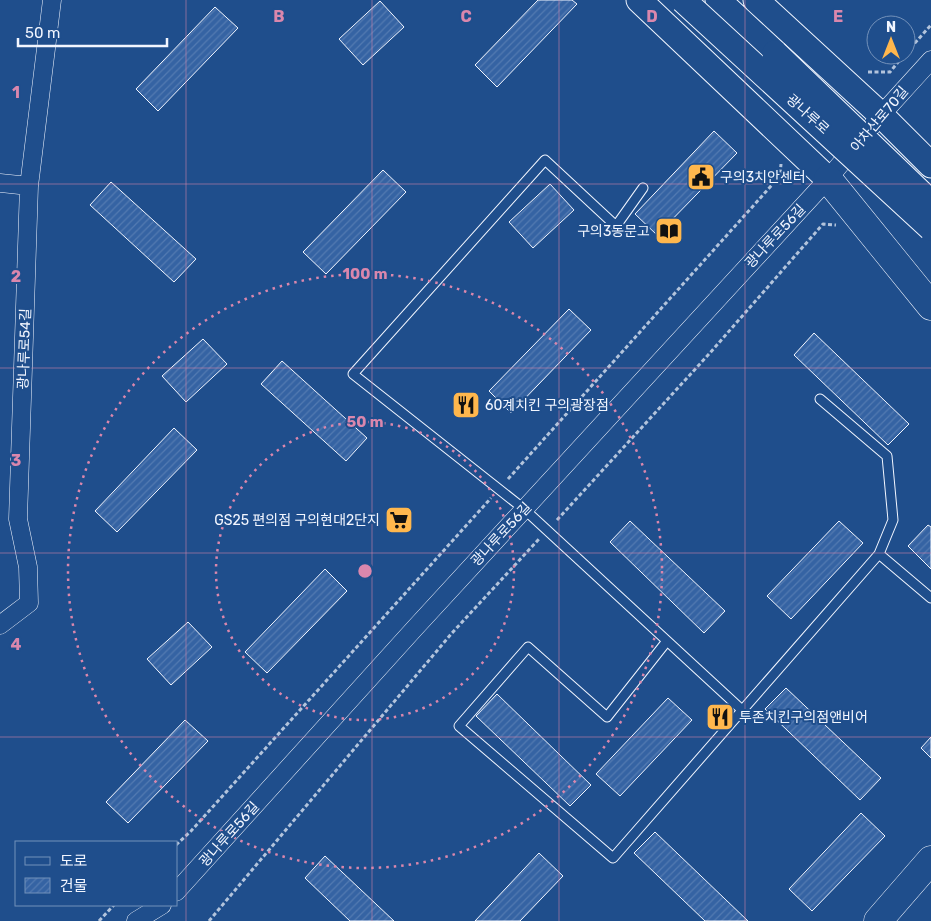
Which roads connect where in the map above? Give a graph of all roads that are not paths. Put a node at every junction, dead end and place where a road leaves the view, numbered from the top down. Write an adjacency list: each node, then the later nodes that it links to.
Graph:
1 (52, 0): 11 (street, 광나루로54길)
2 (639, 0): 9 (main road)
3 (683, 0): 14 (main road, 광나루로, bridge)
4 (718, 0): 13 (main road, 광나루로, bridge)
5 (756, 0): 7 (main road)
6 (931, 60): 7 (street, 아차산로70길)
7 (881, 115): 8 (main road); 9 (street, 아차산로70길)
8 (931, 166)
9 (828, 179): 15 (highway); 17 (street, 광나루로56길)
10 (0, 183): 11 (street)
11 (29, 186): 20 (street, 광나루로54길)
12 (643, 188): 17 (lane)
13 (931, 203)
14 (931, 228)
15 (931, 306)
16 (820, 400): 18 (lane)
17 (524, 509): 21 (lane); 25 (street, 광나루로56길)
18 (879, 554): 19 (lane); 22 (lane)
19 (931, 598)
20 (0, 625)
21 (667, 641): 22 (lane); 22 (lane)
22 (742, 710)
23 (931, 860): 28 (highway)
24 (931, 874): 28 (highway)
25 (178, 890)
26 (160, 906): 29 (street)
27 (167, 906): 30 (street)
28 (885, 913)
29 (136, 921)
30 (160, 921)

